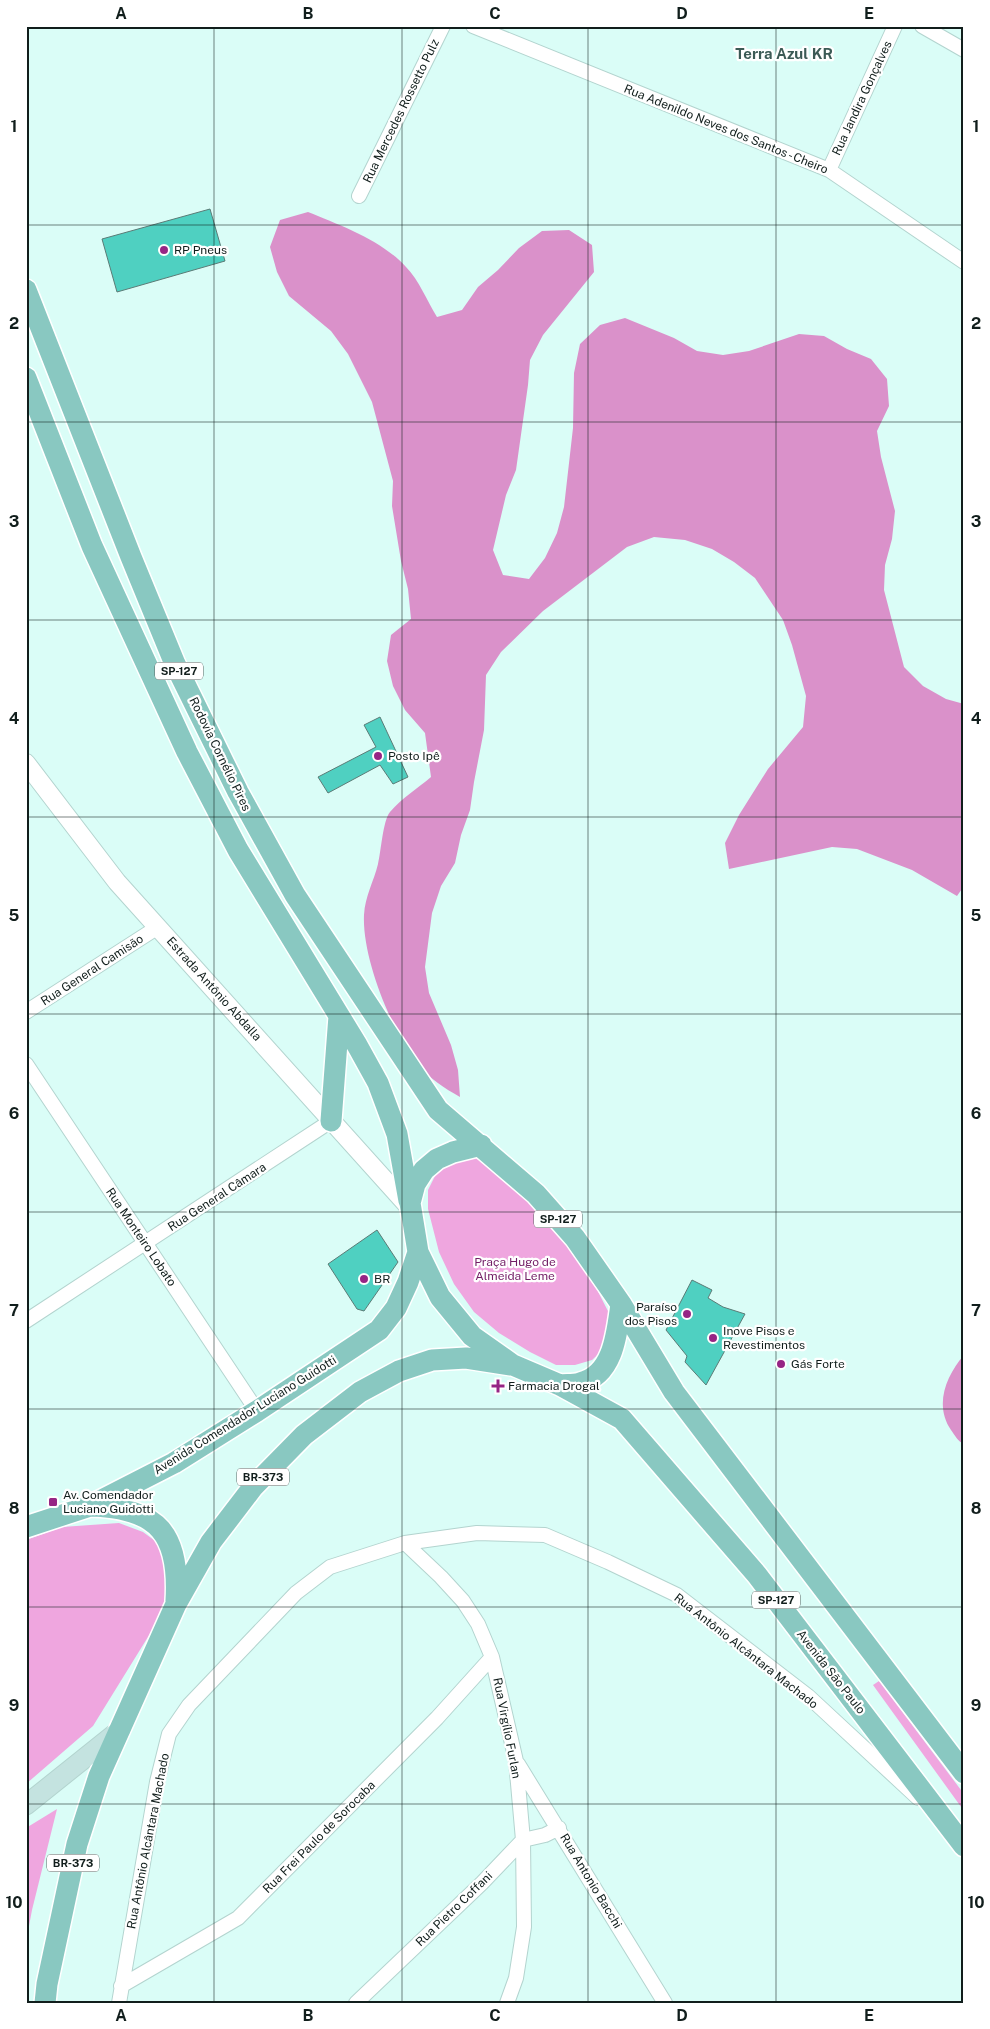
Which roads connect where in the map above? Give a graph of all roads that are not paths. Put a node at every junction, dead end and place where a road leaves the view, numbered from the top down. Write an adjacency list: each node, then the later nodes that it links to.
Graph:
1 (444, 26): 7 (street, Rua Mercedes Rossetto Pulz)
2 (472, 26): 6 (street, Rua Adenildo Neves dos Santos - Cheiro)
3 (895, 26): 6 (street, Rua Jandira Gonçalves)
4 (922, 26): 5 (street)
5 (964, 50)
6 (829, 170): 8 (street, Rua Adenildo Neves dos Santos - Cheiro)
7 (360, 196)
8 (964, 262)
9 (26, 290): 17 (main road, Rodovia Cornélio Pires / SP-127)
10 (26, 378): 14 (main road, SP-127)
11 (26, 762): 12 (street, Estrada Antônio Abdalla)
12 (158, 927): 13 (street, Rua General Camisão); 16 (street, Estrada Antônio Abdalla)
13 (26, 1012)
14 (339, 1016): 16 (main road); 18 (main road, SP-127)
15 (26, 1064): 19 (street, Rua Monteiro Lobato)
16 (331, 1121): 18 (street, Estrada Antônio Abdalla); 19 (street, Rua General Câmara)
17 (481, 1146): 18 (main road, SP-127); 21 (main road, SP-127)
18 (410, 1206): 20 (main road, SP-127)
19 (146, 1244): 22 (street, Rua General Câmara); 25 (street, Rua Monteiro Lobato)
20 (418, 1252): 23 (main road, SP-127); 25 (main road, Avenida Comendador Luciano Guidotti)
21 (621, 1304): 24 (main road, SP-127); 33 (main road, SP-127)
22 (26, 1321)
23 (513, 1365): 24 (main road, SP-127); 29 (main road, BR-373)
24 (560, 1384): 35 (main road, Avenida São Paulo / SP-127)
25 (257, 1411): 26 (main road, Avenida Comendador Luciano Guidotti)
26 (90, 1506): 27 (main road, Avenida Comendador Luciano Guidotti); 29 (main road)
27 (26, 1527)
28 (405, 1543): 30 (street, Rua Virgílio Furlan); 35 (street, Rua Antônio Alcântara Machado); 39 (street, Rua Antônio Alcântara Machado)
29 (176, 1604): 31 (main road, BR-373)
30 (492, 1657): 32 (street, Rua Virgílio Furlan); 39 (street, Rua Frei Paulo de Sorocaba)
31 (121, 1729): 34 (main road); 40 (main road, BR-373)
32 (516, 1761): 36 (street, Rua Antonio Bacchi); 37 (street, Rua Virgílio Furlan)
33 (964, 1773)
34 (26, 1805)
35 (949, 1827): 38 (main road, Avenida São Paulo / SP-127)
36 (559, 1828): 37 (street); 44 (street, Rua Antonio Bacchi)
37 (523, 1840): 42 (street, Rua Pietro Coffani); 43 (street, Rua Virgílio Furlan)
38 (964, 1846)
39 (121, 1986): 41 (street, Rua Antônio Alcântara Machado)
40 (45, 2003)
41 (120, 2003)
42 (356, 2003)
43 (507, 2003)
44 (665, 2003)

